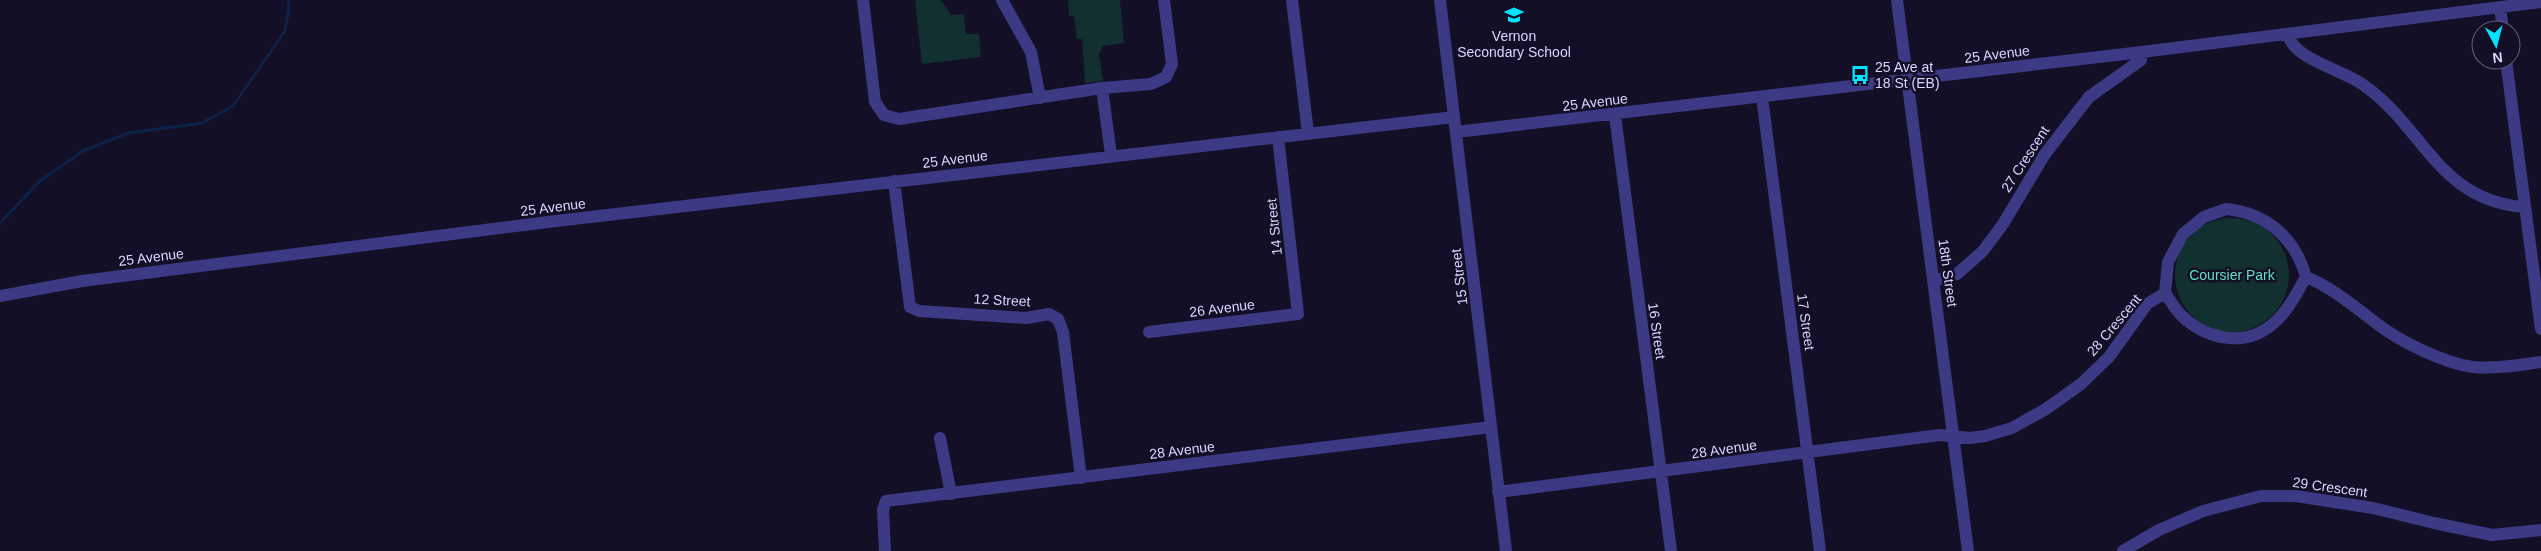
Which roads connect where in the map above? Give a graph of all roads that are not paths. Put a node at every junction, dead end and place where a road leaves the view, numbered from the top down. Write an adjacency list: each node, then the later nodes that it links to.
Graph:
1 (863, 0): 16 (street)
2 (1002, 0): 16 (street)
3 (1164, 0): 14 (street)
4 (1292, 0): 19 (street)
5 (1440, 0): 18 (street, 15 Street)
6 (1897, 0): 13 (street, 18th Street)
7 (2541, 2): 8 (street, 25 Avenue)
8 (2500, 7): 9 (street); 10 (street, 25 Avenue)
9 (2501, 20)
10 (2288, 35): 11 (street, 25 Avenue); 24 (street)
11 (2142, 52): 13 (street, 25 Avenue); 26 (street, 27 Crescent)
12 (2507, 70): 24 (street)
13 (1908, 80): 15 (street, 25 Avenue); 26 (street, 18th Street)
14 (1102, 88): 16 (street); 22 (street)
15 (1762, 97): 17 (street, 25 Avenue); 36 (street, 17 Street)
16 (1040, 98)
17 (1615, 115): 20 (street, 25 Avenue); 37 (street, 16 Street)
18 (1454, 116): 19 (street, 25 Avenue); 20 (street, 15 Street)
19 (1308, 132): 21 (street, 25 Avenue)
20 (1456, 132): 33 (street, 15 Street)
21 (1278, 137): 22 (street, 25 Avenue); 29 (street, 14 Street)
22 (1111, 155): 23 (street, 25 Avenue)
23 (894, 181): 28 (street, 25 Avenue); 38 (street, 12 Street)
24 (2524, 207): 30 (street)
25 (2306, 277): 27 (street); 27 (street); 32 (street)
26 (1934, 281): 34 (street, 18th Street)
27 (2165, 293): 34 (street, 28 Crescent)
28 (0, 296)
29 (1298, 314): 31 (street, 26 Avenue)
30 (2541, 329)
31 (1149, 332)
32 (2541, 362)
33 (1491, 427): 38 (street, 28 Avenue); 39 (street, 15 Street)
34 (1954, 435): 36 (street, 28 Avenue); 46 (street, 18th Street)
35 (940, 438): 40 (street)
36 (1809, 453): 37 (street, 28 Avenue); 45 (street, 17 Street)
37 (1661, 472): 39 (street, 28 Avenue); 44 (street, 16 Street)
38 (1081, 478): 40 (street, 28 Avenue)
39 (1498, 492): 43 (street, 15 Street)
40 (952, 494): 42 (street, 28 Avenue)
41 (2541, 530): 47 (street, 29 Crescent)
42 (885, 551)
43 (1506, 551)
44 (1671, 551)
45 (1820, 551)
46 (1968, 551)
47 (2123, 551)

